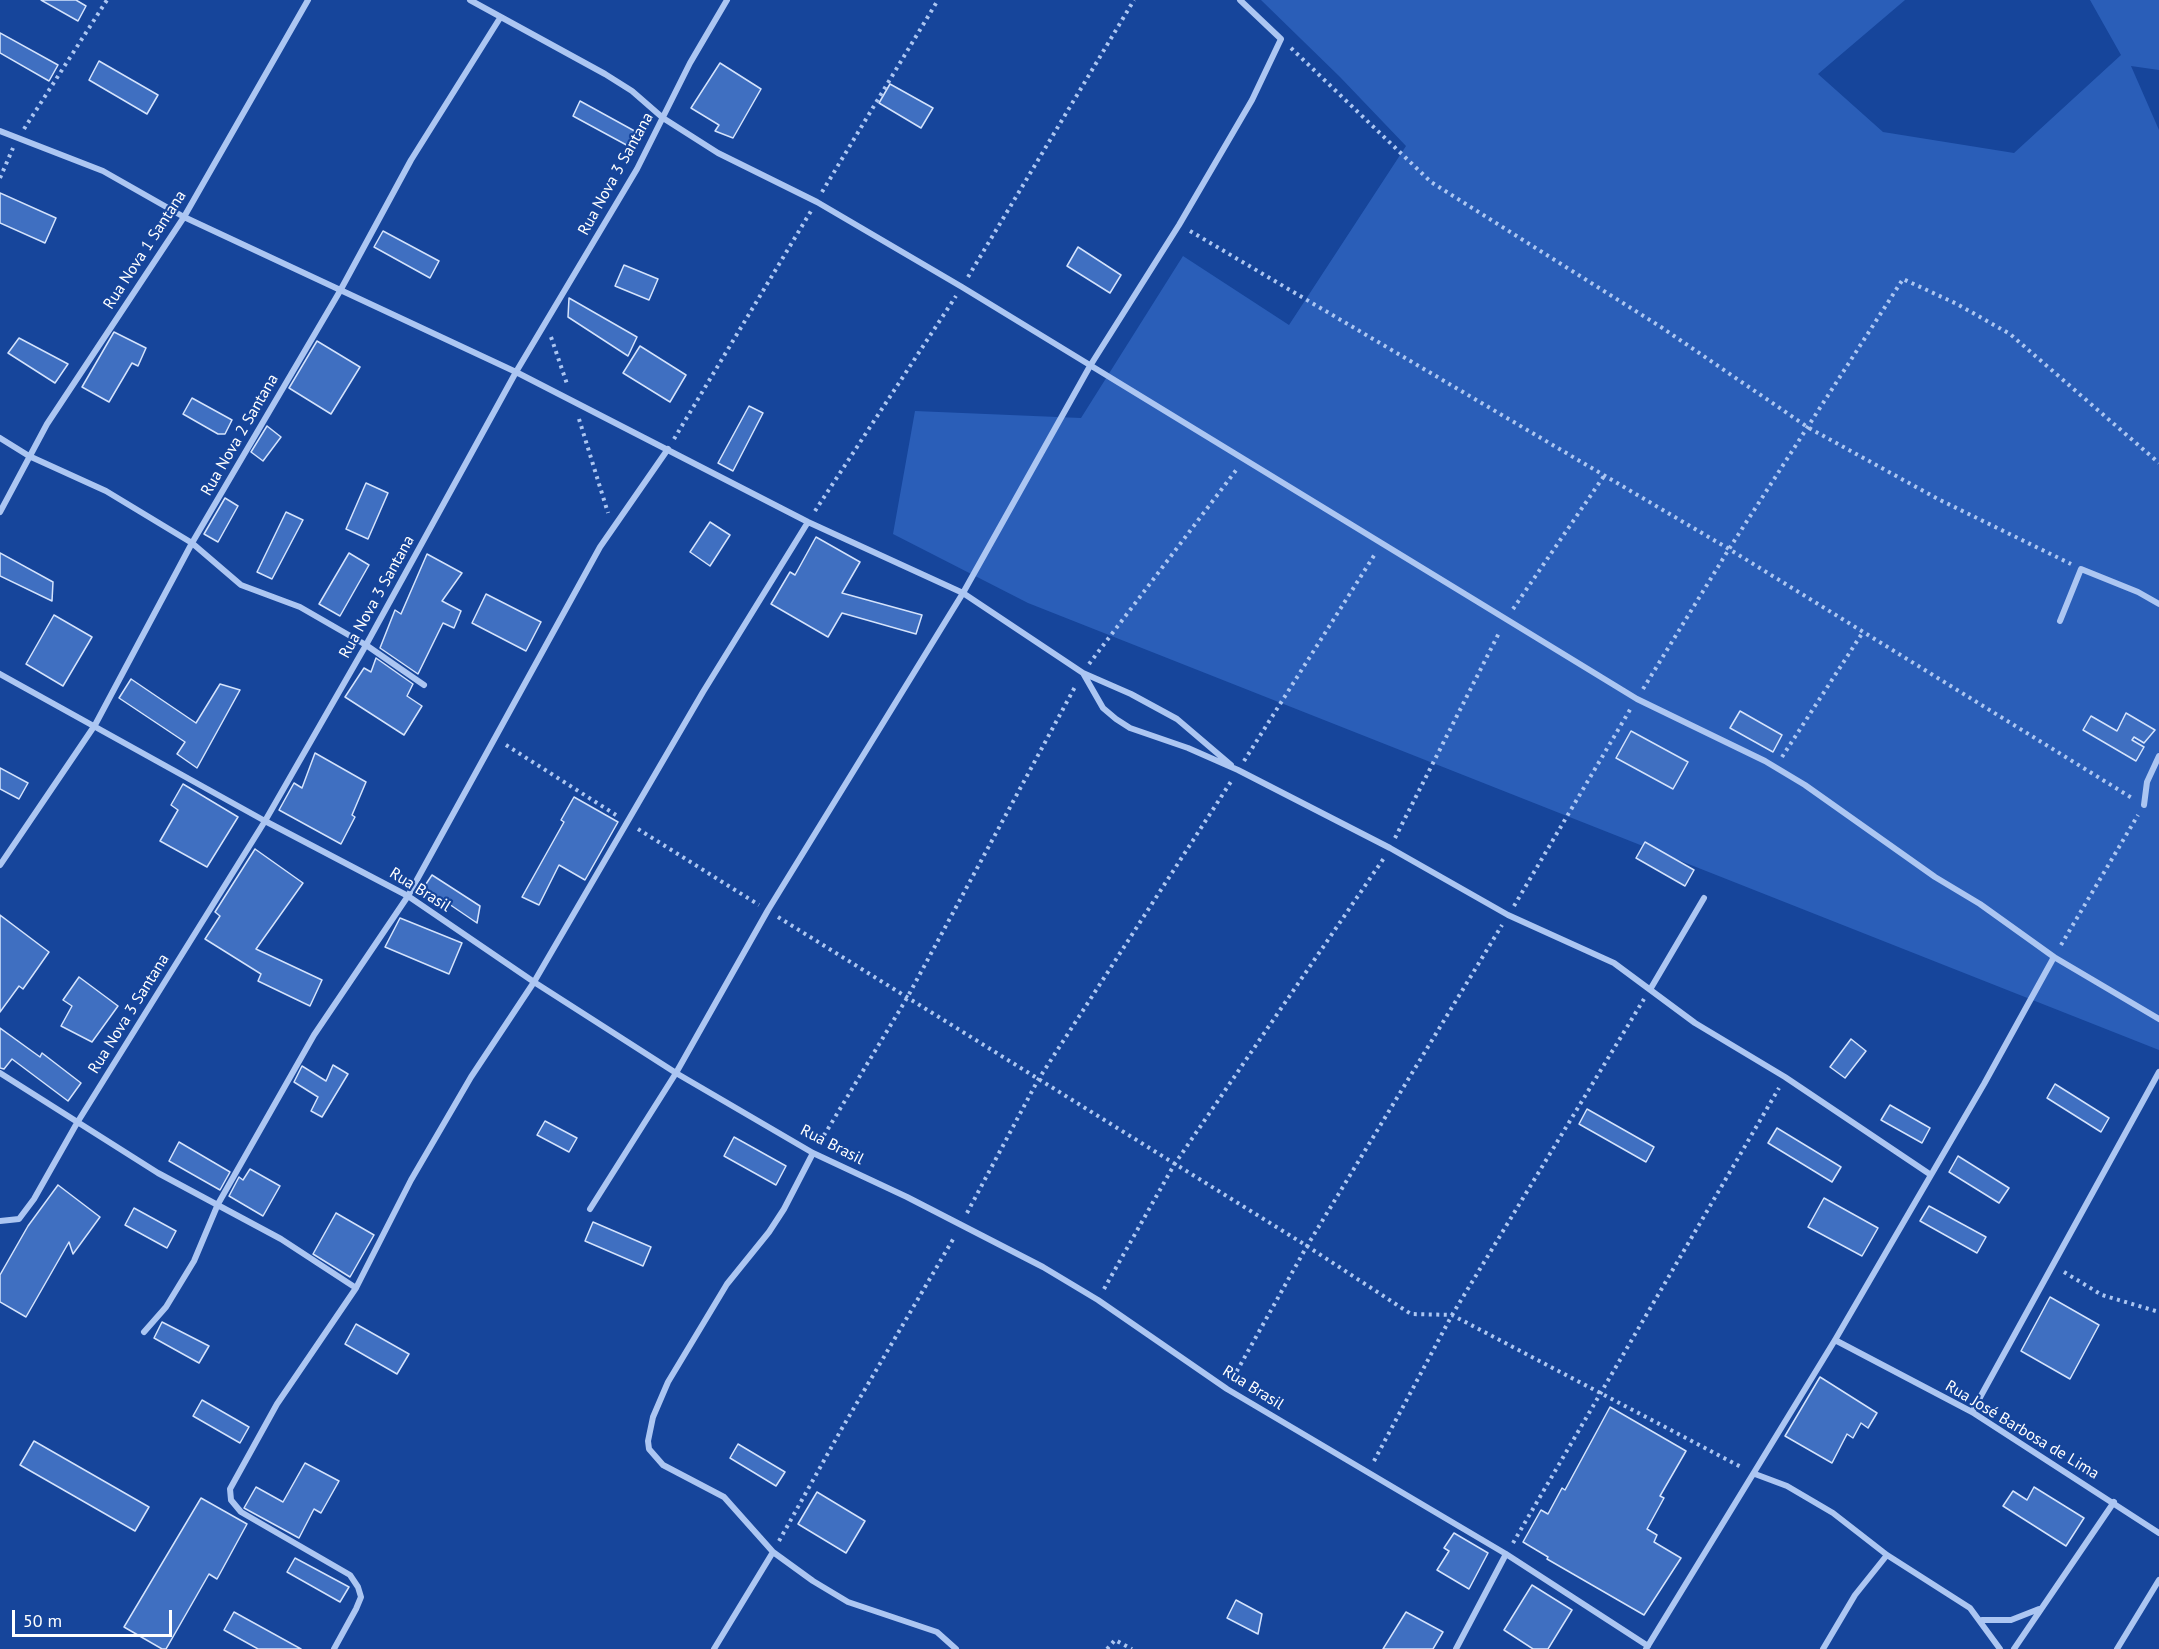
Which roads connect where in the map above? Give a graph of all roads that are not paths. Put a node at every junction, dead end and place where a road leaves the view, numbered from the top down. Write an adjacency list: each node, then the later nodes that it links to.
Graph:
1 (308, 0): 8 (street, Rua Nova 1 Santana)
2 (470, 0): 5 (street)
3 (727, 0): 6 (street, Rua Nova 3 Santana)
4 (1240, 0): 10 (street)
5 (500, 18): 6 (street); 9 (street, Rua Nova 2 Santana)
6 (663, 118): 10 (street); 11 (street, Rua Nova 3 Santana)
7 (0, 131): 8 (street)
8 (184, 217): 9 (street); 14 (street, Rua Nova 1 Santana)
9 (340, 291): 11 (street); 17 (street, Rua Nova 2 Santana)
10 (1090, 366): 18 (street); 33 (street)
11 (516, 372): 13 (street); 21 (street, Rua Nova 3 Santana)
12 (0, 438): 14 (street)
13 (668, 449): 16 (street); 31 (street)
14 (29, 456): 15 (street, Rua Nova 1 Santana); 17 (street)
15 (0, 512)
16 (808, 522): 18 (street); 34 (street)
17 (192, 543): 21 (street); 25 (street, Rua Nova 2 Santana)
18 (963, 593): 22 (street); 39 (street)
19 (2159, 604): 20 (street)
20 (2060, 621)
21 (366, 645): 24 (street); 29 (street, Rua Nova 3 Santana)
22 (1083, 673): 27 (street); 27 (street)
23 (0, 674): 25 (street, Rua Brasil)
24 (424, 685)
25 (94, 724): 29 (street, Rua Brasil); 30 (street, Rua Nova 2 Santana)
26 (2159, 756): 28 (street)
27 (1238, 771): 35 (street)
28 (2144, 805)
29 (265, 821): 31 (street, Rua Brasil); 40 (street, Rua Nova 3 Santana)
30 (0, 865)
31 (408, 896): 34 (street, Rua Brasil); 43 (street)
32 (1704, 898): 35 (street)
33 (2054, 957): 36 (street); 42 (street)
34 (534, 982): 39 (street, Rua Brasil); 46 (street)
35 (1651, 988): 42 (street)
36 (2159, 1019)
37 (2159, 1072): 49 (street)
38 (0, 1073): 40 (street)
39 (676, 1073): 41 (street, Rua Brasil); 44 (street)
40 (77, 1123): 43 (street); 45 (street, Rua Nova 3 Santana)
41 (813, 1153): 53 (street); 54 (street, Rua Brasil)
42 (1930, 1175): 48 (street)
43 (218, 1204): 46 (street); 47 (street)
44 (590, 1209)
45 (0, 1221)
46 (356, 1288): 60 (street)
47 (144, 1332)
48 (1835, 1340): 49 (street, Rua José Barbosa de Lima); 50 (street)
49 (1972, 1412): 51 (street, Rua José Barbosa de Lima)
50 (1755, 1474): 55 (street); 59 (street)
51 (2114, 1502): 52 (street, Rua José Barbosa de Lima); 57 (street)
52 (2159, 1533)
53 (773, 1552): 61 (street); 62 (street)
54 (1506, 1554): 59 (street, Rua Brasil); 63 (street)
55 (1887, 1555): 58 (street); 64 (street)
56 (2159, 1580): 67 (street)
57 (2040, 1608): 58 (street); 66 (street)
58 (1982, 1620): 65 (street)
59 (1647, 1647)
60 (334, 1649)
61 (714, 1649)
62 (956, 1649)
63 (1456, 1649)
64 (1823, 1649)
65 (2000, 1649)
66 (2014, 1649)
67 (2117, 1649)

